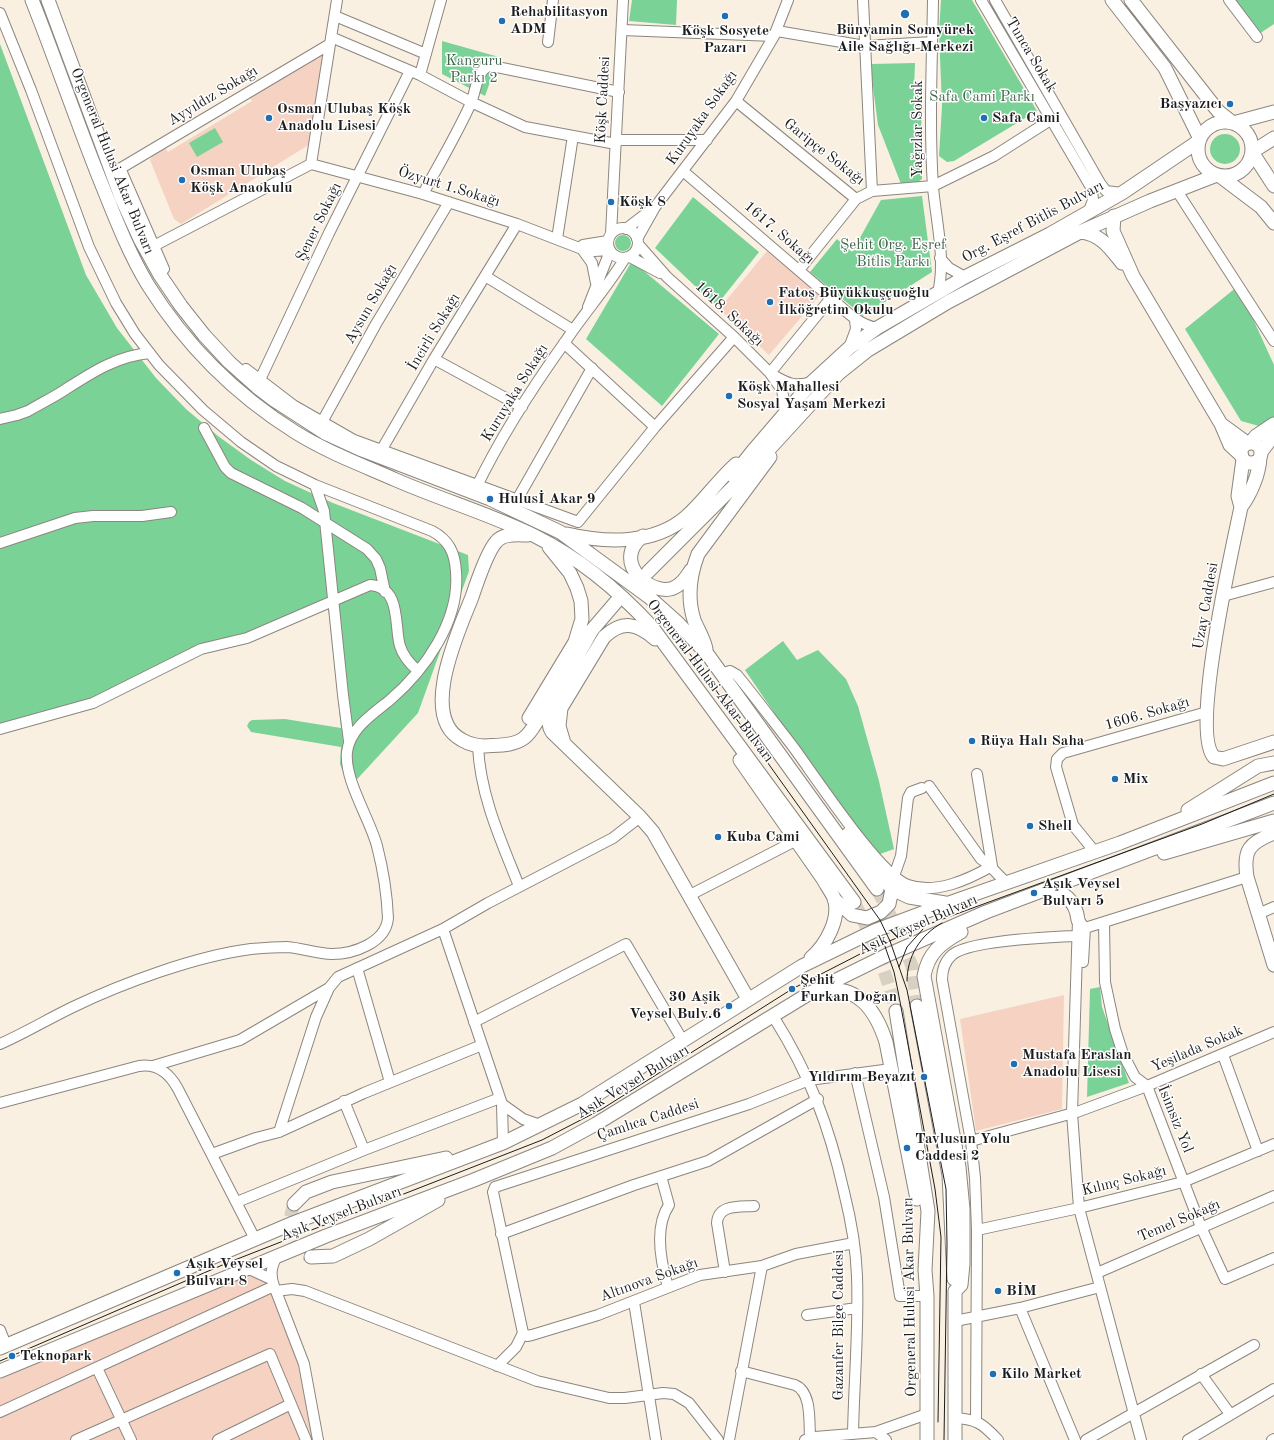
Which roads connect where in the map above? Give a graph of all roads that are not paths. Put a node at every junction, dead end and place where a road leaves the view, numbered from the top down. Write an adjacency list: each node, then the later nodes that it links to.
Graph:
1 (32, 0): 112 (main road, Orgeneral Hulusi Akar Bulvarı)
2 (48, 0): 41 (main road, Orgeneral Hulusi Akar Bulvarı)
3 (337, 0): 16 (street)
4 (441, 0): 25 (street)
5 (553, 0): 22 (street)
6 (623, 0): 17 (street, Köşk Caddesi)
7 (788, 0): 18 (street, Kuruyaka Sokağı)
8 (863, 0): 24 (street)
9 (933, 0): 23 (street, Yağızlar Sokak)
10 (982, 0): 32 (street, Tunca Sokak)
11 (995, 0): 49 (street, Tunca Sokak)
12 (1112, 0): 37 (main road)
13 (1131, 0): 33 (main road)
14 (1229, 0): 20 (street)
15 (0, 13): 19 (street)
16 (335, 16): 21 (street); 25 (street)
17 (622, 30): 18 (street); 28 (street, Köşk Caddesi)
18 (776, 34): 24 (street); 29 (street, Kuruyaka Sokağı)
19 (5, 36): 84 (street)
20 (1257, 37)
21 (331, 40): 26 (street); 40 (street); 41 (street, Ayyıldız Sokağı)
22 (548, 42)
23 (932, 42): 24 (street); 45 (street, Yağızlar Sokak)
24 (865, 46): 47 (street)
25 (426, 54): 27 (street)
26 (410, 71): 27 (street); 44 (street, Şener Sokağı)
27 (420, 75): 30 (street)
28 (618, 92): 30 (street); 38 (street, Köşk Caddesi)
29 (736, 101): 36 (street, Kuruyaka Sokağı); 51 (street, Garipçe Sokağı)
30 (471, 102): 34 (street); 50 (street)
31 (1274, 112): 33 (main road)
32 (1052, 119): 45 (street, Garipçe Sokağı); 55 (street, Tunca Sokak)
33 (1233, 123): 37 (main road); 39 (main road)
34 (573, 136): 38 (street); 61 (street)
35 (1274, 138): 39 (main road)
36 (706, 140): 38 (street); 42 (street, Kuruyaka Sokağı)
37 (1200, 140): 43 (main road); 49 (main road, Org. Eşref Bitlis Bulvarı)
38 (616, 142): 53 (street, Köşk Caddesi)
39 (1252, 152): 43 (main road); 46 (main road)
40 (311, 164): 44 (street, Özyurt 1.Sokağı); 64 (street)
41 (116, 170): 64 (main road, Orgeneral Hulusi Akar Bulvarı)
42 (683, 171): 54 (street, Kuruyaka Sokağı); 68 (street, 1617. Sokağı)
43 (1218, 176): 48 (main road, Org. Eşref Bitlis Bulvarı); 57 (main road)
44 (358, 177): 50 (street, Özyurt 1.Sokağı); 89 (street, Şener Sokağı)
45 (933, 186): 47 (street, Garipçe Sokağı); 67 (street, Yağızlar Sokak)
46 (1274, 186)
47 (872, 191): 51 (street, Garipçe Sokağı)
48 (1177, 191): 56 (main road, Org. Eşref Bitlis Bulvarı); 81 (street)
49 (1122, 193): 55 (main road, Org. Eşref Bitlis Bulvarı)
50 (423, 194): 52 (street, Özyurt 1.Sokağı)
51 (856, 199): 68 (street)
52 (449, 202): 58 (street, Özyurt 1.Sokağı); 93 (street, Aysun Sokağı)
53 (611, 202): 59 (street, Köşk Caddesi); 63 (street, Köşk Caddesi)
54 (655, 207): 59 (street, Kuruyaka Sokağı); 62 (street, Kuruyaka Sokağı)
55 (1089, 211): 72 (main road, Org. Eşref Bitlis Bulvarı)
56 (1114, 216): 60 (main road, Org. Eşref Bitlis Bulvarı); 70 (main road)
57 (1274, 223)
58 (517, 224): 61 (street, Özyurt 1.Sokağı); 69 (street, İncirli Sokağı)
59 (626, 228): 62 (street); 63 (street)
60 (1080, 232): 70 (main road); 91 (main road, Org. Eşref Bitlis Bulvarı)
61 (558, 239): 65 (street, Özyurt 1.Sokağı)
62 (638, 242): 66 (street); 71 (street, 1618. Sokağı)
63 (610, 244): 65 (street); 66 (street); 73 (street, Kuruyaka Sokağı)
64 (149, 248): 89 (main road, Orgeneral Hulusi Akar Bulvarı)
65 (578, 248): 73 (street)
66 (627, 258): 71 (street, 1618. Sokağı); 76 (street, Kuruyaka Sokağı)
67 (940, 258): 72 (street); 74 (street, Yağızlar Sokak)
68 (799, 270): 75 (street, 1617. Sokağı)
69 (486, 276): 79 (street); 85 (street, İncirli Sokağı)
70 (1133, 276): 94 (main road)
71 (667, 277): 80 (street, 1618. Sokağı)
72 (965, 277): 74 (main road, Org. Eşref Bitlis Bulvarı)
73 (596, 285): 76 (street, Kuruyaka Sokağı)
74 (938, 293): 78 (main road, Org. Eşref Bitlis Bulvarı)
75 (831, 298): 77 (street, 1617. Sokağı); 87 (street)
76 (586, 312): 79 (street, Kuruyaka Sokağı)
77 (855, 320): 78 (street, 1617. Sokağı); 83 (street)
78 (877, 328): 83 (main road, Org. Eşref Bitlis Bulvarı)
79 (573, 330): 82 (street, Kuruyaka Sokağı)
80 (734, 337): 87 (street, 1618. Sokağı); 96 (street)
81 (1274, 341)
82 (564, 343): 86 (street); 90 (street, Kuruyaka Sokağı)
83 (849, 348): 88 (main road, Org. Eşref Bitlis Bulvarı)
84 (150, 353): 92 (street); 104 (street)
85 (434, 359): 90 (street); 101 (street, İncirli Sokağı)
86 (592, 368): 96 (street); 106 (street)
87 (770, 373): 88 (street, 1618. Sokağı); 91 (street, 1618. Sokağı)
88 (812, 382): 91 (main road, Org. Eşref Bitlis Bulvarı)
89 (258, 384): 93 (street); 101 (main road, Orgeneral Hulusi Akar Bulvarı)
90 (522, 407): 105 (street, Kuruyaka Sokağı)
91 (791, 415): 100 (main road, Org. Eşref Bitlis Bulvarı); 109 (main road, Org. Eşref Bitlis Bulvarı); 116 (main road)
92 (0, 419)
93 (322, 422): 101 (street)
94 (1221, 424): 99 (main road); 103 (main road)
95 (1274, 424): 99 (main road)
96 (655, 426): 106 (street)
97 (204, 428): 110 (street)
98 (1274, 435): 102 (main road)
99 (1249, 443): 102 (main road); 103 (main road)
100 (752, 452): 109 (main road, Org. Eşref Bitlis Bulvarı); 113 (main road)
101 (380, 453): 105 (main road, Orgeneral Hulusi Akar Bulvarı)
102 (1261, 455): 103 (main road); 107 (main road, Uzay Caddesi)
103 (1242, 458): 107 (main road, Uzay Caddesi)
104 (315, 484): 110 (street); 125 (street)
105 (476, 488): 106 (main road, Orgeneral Hulusi Akar Bulvarı)
106 (514, 504): 111 (main road, Orgeneral Hulusi Akar Bulvarı)
107 (1241, 507): 120 (main road, Uzay Caddesi)
108 (171, 512): 115 (street)
109 (701, 519): 117 (main road, Org. Eşref Bitlis Bulvarı)
110 (326, 522): 119 (street); 121 (street)
111 (560, 532): 113 (main road); 123 (main road, Orgeneral Hulusi Akar Bulvarı)
112 (534, 535): 114 (main road, Orgeneral Hulusi Akar Bulvarı); 135 (main road)
113 (643, 536): 116 (main road)
114 (546, 542): 124 (main road, Orgeneral Hulusi Akar Bulvarı); 133 (main road)
115 (0, 543)
116 (693, 566): 123 (main road)
117 (648, 572)
118 (1274, 582): 120 (street)
119 (385, 592): 121 (street); 125 (street)
120 (1223, 596): 129 (main road, Uzay Caddesi)
121 (334, 601): 130 (street); 131 (street)
122 (616, 602): 128 (main road)
123 (708, 655): 126 (main road, Orgeneral Hulusi Akar Bulvarı)
124 (676, 659): 127 (main road, Orgeneral Hulusi Akar Bulvarı); 134 (main road)
125 (418, 671): 131 (street)
126 (723, 677): 149 (main road); 152 (main road, Orgeneral Hulusi Akar Bulvarı)
127 (700, 691): 144 (main road); 156 (main road, Orgeneral Hulusi Akar Bulvarı)
128 (550, 705): 133 (main road); 134 (main road)
129 (1207, 712): 132 (main road, Uzay Caddesi); 145 (street, 1606. Sokağı)
130 (0, 729)
131 (349, 741): 177 (street)
132 (1274, 742)
133 (507, 743): 135 (main road)
134 (564, 745): 140 (main road)
135 (478, 746): 151 (street)
136 (1274, 763): 142 (main road)
137 (977, 774): 146 (street)
138 (1274, 783): 142 (main road, Aşık Veysel Bulvarı)
139 (1274, 803): 147 (main road, Aşık Veysel Bulvarı)
140 (640, 817): 151 (street); 154 (main road)
141 (1274, 821): 147 (main road)
142 (1163, 826): 145 (main road, Aşık Veysel Bulvarı)
143 (1274, 833): 148 (main road)
144 (795, 841): 154 (street); 155 (main road)
145 (1095, 852): 150 (main road, Aşık Veysel Bulvarı)
146 (992, 866): 149 (street); 149 (street); 150 (street)
147 (1098, 870): 153 (main road, Aşık Veysel Bulvarı)
148 (1247, 877): 160 (main road); 161 (street)
149 (893, 883): 155 (main road); 157 (main road)
150 (1007, 883): 157 (main road, Aşık Veysel Bulvarı)
151 (519, 886): 163 (street)
152 (877, 889)
153 (1045, 890): 159 (main road, Aşık Veysel Bulvarı); 162 (main road)
154 (690, 895): 170 (main road)
155 (834, 899): 166 (main road)
156 (854, 902)
157 (946, 904): 166 (main road, Aşık Veysel Bulvarı)
158 (1274, 907): 160 (street)
159 (986, 912): 169 (main road, Aşık Veysel Bulvarı); 223 (main road)
160 (1258, 914): 165 (main road)
161 (1104, 922): 162 (street); 185 (street, İsimsiz Yol)
162 (1081, 924): 164 (street); 190 (street)
163 (443, 929): 167 (street); 174 (street)
164 (1077, 936): 190 (street); 193 (street)
165 (1274, 965)
166 (802, 966): 170 (main road, Aşık Veysel Bulvarı)
167 (356, 968): 168 (street); 184 (street)
168 (329, 988): 180 (street); 192 (street)
169 (810, 993): 173 (main road, Aşık Veysel Bulvarı); 181 (main road)
170 (748, 999): 176 (main road, Aşık Veysel Bulvarı)
171 (917, 1006): 223 (main road)
172 (896, 1011): 217 (main road, Orgeneral Hulusi Akar Bulvarı)
173 (773, 1016): 183 (street, Gazanfer Bilge Caddesi); 200 (main road, Aşık Veysel Bulvarı)
174 (474, 1022): 176 (street); 178 (street)
175 (1274, 1032): 179 (street, Yeşilada Sokak)
176 (683, 1041): 191 (main road, Aşık Veysel Bulvarı)
177 (0, 1044)
178 (482, 1045): 184 (street); 188 (street)
179 (1223, 1055): 185 (street, Yeşilada Sokak); 197 (street)
180 (153, 1066): 189 (street); 198 (street)
181 (891, 1069): 182 (street, Çamlıca Caddesi); 217 (main road)
182 (855, 1073): 183 (street, Çamlıca Caddesi); 224 (street)
183 (809, 1080): 186 (street, Gazanfer Bilge Caddesi); 209 (street, Çamlıca Caddesi)
184 (390, 1082): 187 (street)
185 (1147, 1086): 190 (street, Yeşilada Sokak); 201 (street, İsimsiz Yol)
186 (818, 1099): 199 (street); 211 (street, Gazanfer Bilge Caddesi)
187 (344, 1101): 192 (street); 196 (street)
188 (501, 1101): 191 (street); 194 (street); 196 (street)
189 (0, 1103)
190 (1075, 1112): 193 (street, Yeşilada Sokak); 206 (street)
191 (540, 1125): 194 (main road, Aşık Veysel Bulvarı)
192 (279, 1132): 198 (street)
193 (971, 1142): 208 (street)
194 (501, 1144): 204 (main road); 210 (main road, Aşık Veysel Bulvarı)
195 (1274, 1144): 197 (street, Kılınç Sokağı)
196 (364, 1150): 203 (street)
197 (1258, 1151): 201 (street, Kılınç Sokağı)
198 (212, 1154): 203 (street)
199 (661, 1176): 209 (street); 221 (street)
200 (474, 1180): 212 (main road, Aşık Veysel Bulvarı); 213 (main road)
201 (1183, 1182): 206 (street, Kılınç Sokağı); 207 (street, İsimsiz Yol)
202 (1274, 1196): 207 (street, Temel Sokağı)
203 (237, 1202): 210 (street)
204 (294, 1204)
205 (754, 1206): 218 (street)
206 (1079, 1208): 208 (street, Kılınç Sokağı); 219 (street)
207 (1201, 1228): 214 (street, İsimsiz Yol); 219 (street, Temel Sokağı)
208 (977, 1230): 229 (street)
209 (501, 1234): 232 (street)
210 (256, 1239): 234 (main road, Aşık Veysel Bulvarı)
211 (854, 1243): 215 (street, Altınova Sokağı); 226 (street, Gazanfer Bilge Caddesi)
212 (277, 1256): 216 (main road, Aşık Veysel Bulvarı); 220 (street)
213 (311, 1257)
214 (1274, 1258)
215 (762, 1266): 218 (street, Altınova Sokağı); 238 (street)
216 (247, 1268): 220 (street); 237 (main road, Aşık Veysel Bulvarı)
217 (925, 1270): 224 (main road, Orgeneral Hulusi Akar Bulvarı)
218 (725, 1272): 221 (street, Altınova Sokağı)
219 (1096, 1273): 222 (street)
220 (274, 1285): 235 (street); 236 (street); 257 (street)
221 (668, 1287): 225 (street, Altınova Sokağı)
222 (1100, 1287): 227 (street); 244 (street)
223 (955, 1291): 230 (main road)
224 (927, 1296): 245 (main road, Orgeneral Hulusi Akar Bulvarı)
225 (634, 1302): 232 (street, Altınova Sokağı); 241 (street)
226 (857, 1308): 228 (street); 251 (street, Gazanfer Bilge Caddesi)
227 (1020, 1308): 229 (street); 265 (street)
228 (807, 1315)
229 (976, 1318): 230 (street); 249 (street)
230 (955, 1321): 247 (main road)
231 (0, 1330): 234 (street)
232 (525, 1334): 235 (street)
233 (1254, 1345): 239 (street)
234 (3, 1347)
235 (497, 1366): 241 (street)
236 (97, 1368): 243 (street); 248 (street)
237 (0, 1371)
238 (741, 1371): 252 (street); 260 (street)
239 (1201, 1374): 244 (street); 246 (street)
240 (1274, 1389): 246 (street)
241 (649, 1395): 258 (street); 259 (street)
242 (291, 1404): 248 (street); 255 (street); 256 (street)
243 (0, 1412)
244 (1134, 1413): 266 (street); 267 (street)
245 (927, 1414): 250 (street); 262 (main road, Orgeneral Hulusi Akar Bulvarı)
246 (1230, 1414): 268 (street)
247 (955, 1418): 249 (street); 263 (main road)
248 (121, 1420): 253 (street); 254 (street)
249 (976, 1421): 264 (street)
250 (876, 1432): 251 (street); 261 (street)
251 (853, 1434): 252 (street)
252 (808, 1439)
253 (76, 1440)
254 (131, 1440)
255 (218, 1440)
256 (306, 1440)
257 (318, 1440)
258 (656, 1440)
259 (718, 1440)
260 (729, 1440)
261 (886, 1440)
262 (927, 1440)
263 (955, 1440)
264 (998, 1440)
265 (1075, 1440)
266 (1086, 1440)
267 (1141, 1440)
268 (1188, 1440)

